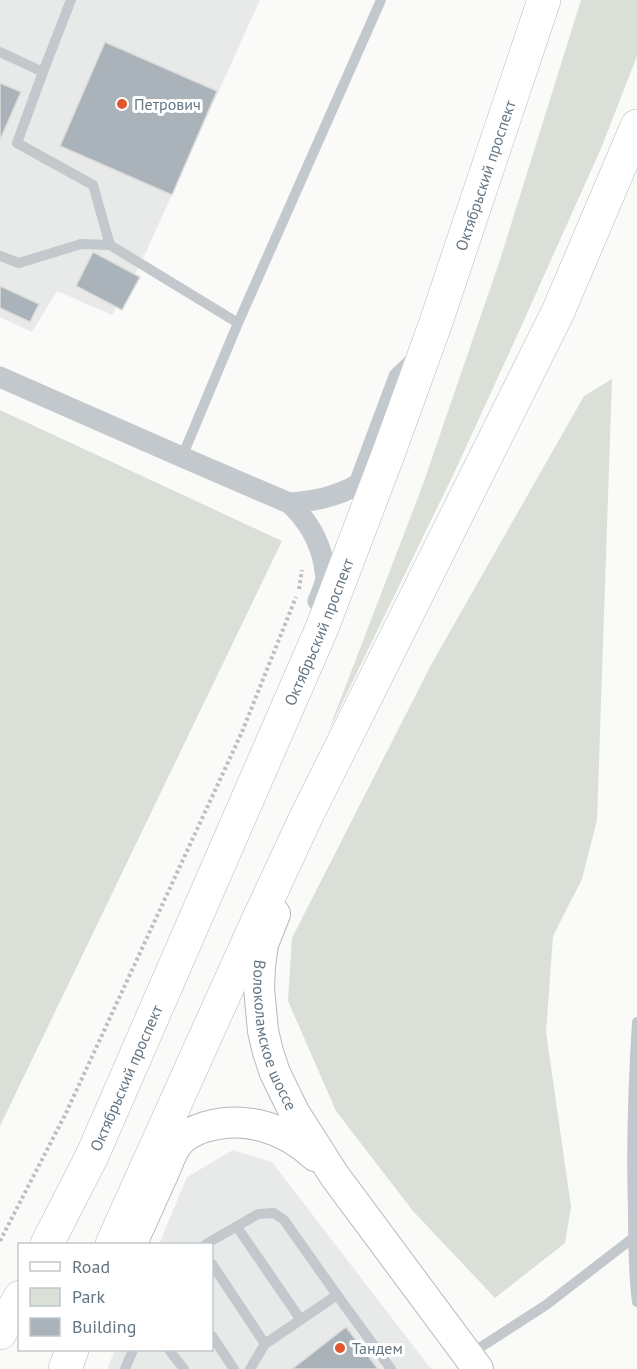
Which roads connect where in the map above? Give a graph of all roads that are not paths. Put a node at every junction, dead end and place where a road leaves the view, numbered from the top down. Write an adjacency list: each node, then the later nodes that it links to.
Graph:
1 (71, 0): 5 (lane)
2 (381, 0): 9 (lane)
3 (544, 0): 10 (main road, Октябрьский проспект)
4 (0, 52): 5 (lane)
5 (43, 72): 7 (lane)
6 (637, 126): 15 (main road)
7 (110, 245): 8 (lane); 9 (lane)
8 (0, 256)
9 (238, 323): 12 (lane)
10 (426, 352): 13 (street); 14 (main road, Октябрьский проспект)
11 (0, 377): 12 (street)
12 (182, 457): 13 (street)
13 (289, 503): 14 (street)
14 (289, 703): 20 (main road, Октябрьский проспект)
15 (306, 817): 17 (main road, Волоколамское шоссе); 21 (main road)
16 (637, 1022): 19 (lane)
17 (334, 1175): 22 (main road, Волоколамское шоссе); 35 (main road, Волоколамское шоссе)
18 (237, 1227): 23 (lane); 25 (lane); 28 (lane)
19 (633, 1238): 27 (lane); 35 (lane)
20 (48, 1243)
21 (113, 1243)
22 (132, 1243)
23 (209, 1243)
24 (213, 1266): 31 (lane)
25 (337, 1296): 28 (lane); 41 (lane)
26 (18, 1300): 29 (main road)
27 (637, 1302)
28 (301, 1320): 31 (lane)
29 (1, 1332)
30 (213, 1338): 39 (lane)
31 (265, 1344): 40 (lane)
32 (72, 1351): 37 (main road)
33 (133, 1351): 36 (lane)
34 (170, 1351): 38 (lane)
35 (473, 1362)
36 (127, 1368)
37 (65, 1369)
38 (184, 1369)
39 (234, 1369)
40 (250, 1369)
41 (391, 1369)

